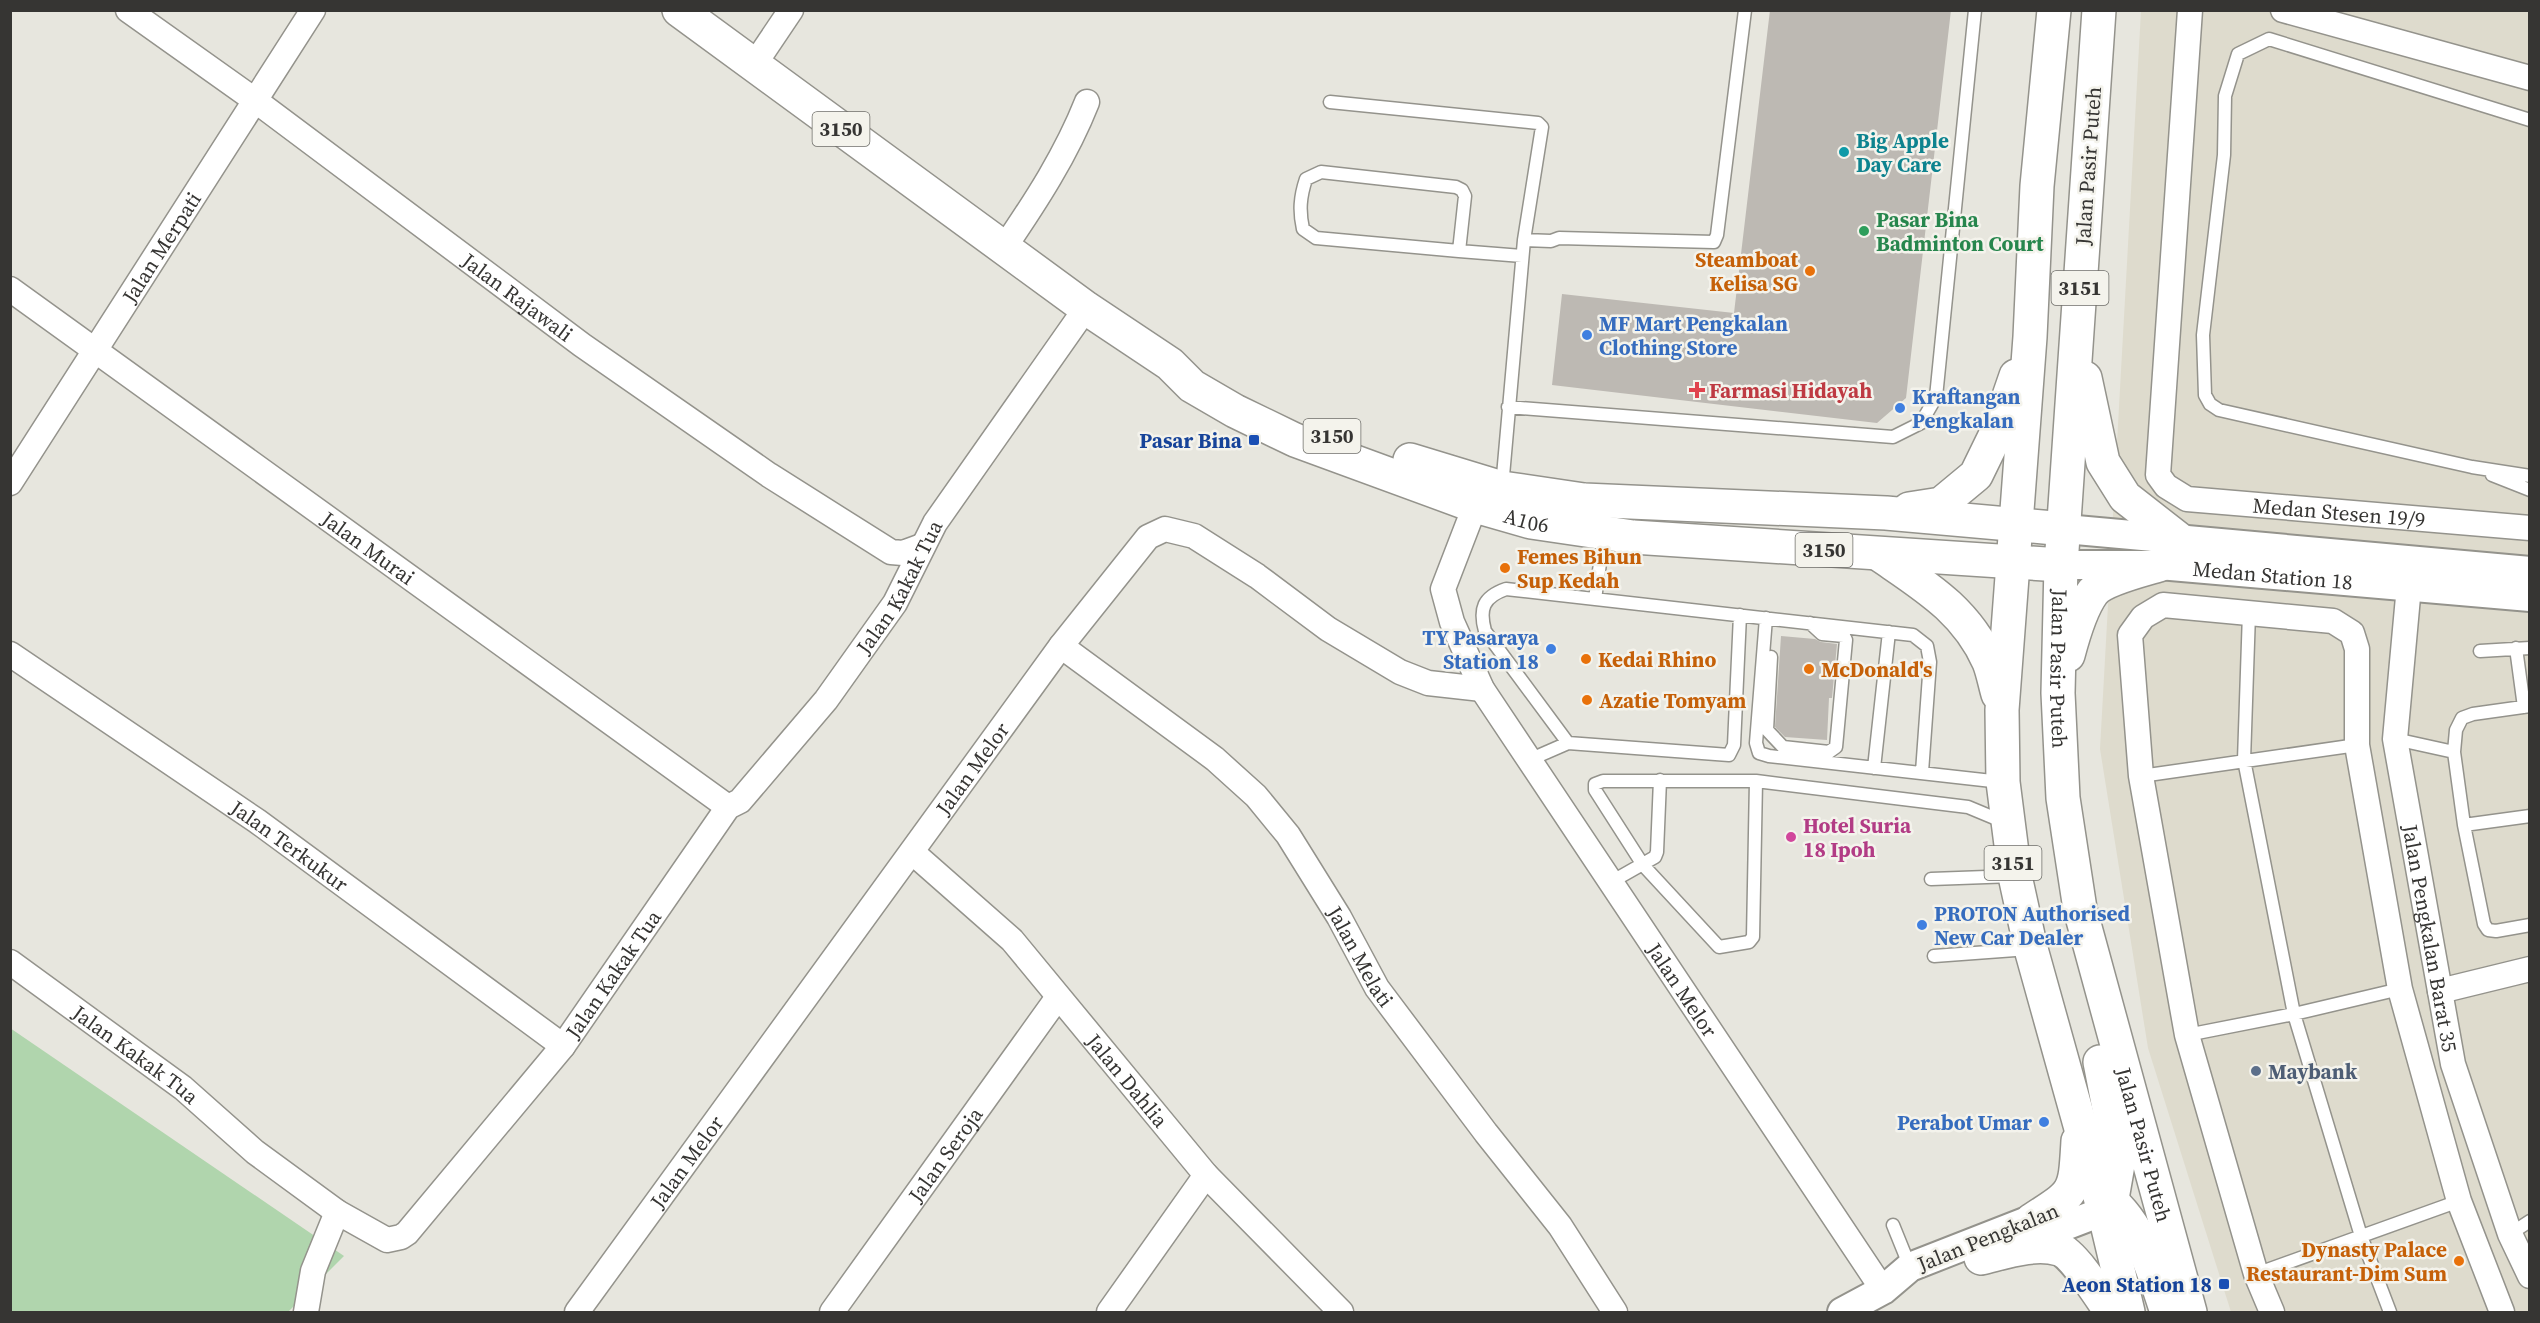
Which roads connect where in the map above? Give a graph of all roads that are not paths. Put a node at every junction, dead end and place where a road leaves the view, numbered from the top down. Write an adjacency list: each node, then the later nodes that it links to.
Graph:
1 (128, 10): 13 (street, Jalan Rajawali)
2 (313, 10): 13 (street, Jalan Merpati)
3 (679, 10): 11 (main road, 3150)
4 (791, 10): 11 (street)
5 (1745, 10): 17 (lane)
6 (1975, 10): 27 (lane)
7 (2054, 10): 23 (main road, 3151)
8 (2099, 10): 24 (main road, Jalan Pasir Puteh / 3151)
9 (2190, 10): 37 (street, Medan Stesen 19/9)
10 (2283, 10): 12 (street)
11 (754, 65): 18 (main road, 3150)
12 (2529, 78)
13 (256, 101): 25 (street, Jalan Merpati); 40 (street, Jalan Rajawali)
14 (1087, 102): 18 (street)
15 (1330, 102): 17 (lane)
16 (2529, 120): 28 (lane)
17 (1524, 240): 20 (lane)
18 (1004, 248): 22 (main road, 3150)
19 (1459, 251): 19 (lane); 20 (lane)
20 (1522, 256): 27 (lane)
21 (10, 289): 25 (street, Jalan Murai)
22 (1086, 308): 26 (main road, 3150); 40 (street, Jalan Kakak Tua)
23 (2030, 336): 34 (main road); 36 (main road, 3151)
24 (2077, 341): 38 (main road, Jalan Pasir Puteh / 3151); 39 (main road)
25 (95, 351): 30 (street, Jalan Merpati); 76 (street, Jalan Murai)
26 (1170, 364): 31 (main road, 3150); 33 (main road, 3150)
27 (1508, 407): 31 (lane)
28 (2472, 467): 29 (lane); 32 (lane)
29 (2529, 476)
30 (10, 483)
31 (1502, 488): 35 (main road, A106 / 3150)
32 (2529, 490)
33 (1475, 506): 35 (main road, A106 / 3150); 60 (street, Jalan Melor)
34 (1886, 513): 35 (main road, 3150); 36 (main road, 3150)
35 (1589, 520): 41 (main road, 3150); 48 (lane)
36 (2016, 524): 38 (main road, Medan Station 18); 42 (main road, 3151)
37 (2529, 528)
38 (2065, 529): 39 (street, Medan Station 18); 43 (main road, Jalan Pasir Puteh / 3151)
39 (2181, 540): 45 (street, Medan Station 18)
40 (922, 546): 76 (street, Jalan Kakak Tua)
41 (1879, 554): 42 (main road, 3150); 63 (main road)
42 (2015, 563): 43 (main road, Medan Station 18); 63 (main road, 3151)
43 (2061, 565): 44 (street, Medan Station 18); 61 (main road, Jalan Pasir Puteh / 3151)
44 (2159, 565): 46 (street, Medan Station 18); 61 (main road)
45 (2529, 571)
46 (2409, 586): 47 (street, Medan Station 18); 64 (street, Jalan Pengkalan Barat 35)
47 (2529, 597)
48 (1595, 599): 50 (lane); 65 (lane)
49 (2249, 613): 66 (street); 69 (lane); 72 (street)
50 (1740, 615): 51 (lane); 65 (lane)
51 (1766, 618): 52 (lane); 55 (lane)
52 (1810, 623): 53 (lane); 55 (lane)
53 (1889, 632): 70 (lane); 71 (lane)
54 (1062, 646): 60 (street, Jalan Melor); 80 (street, Jalan Melor); 117 (street, Jalan Melati)
55 (1764, 647): 70 (lane)
56 (2516, 648): 57 (lane); 58 (lane); 62 (lane)
57 (2529, 648)
58 (2480, 651)
59 (10, 654): 96 (street, Jalan Terkukur)
60 (1482, 689): 68 (street, Jalan Melor)
61 (2058, 693): 85 (main road, Jalan Pasir Puteh / 3151)
62 (2527, 706): 67 (lane)
63 (2002, 710): 75 (main road, 3151)
64 (2395, 739): 66 (street); 67 (lane); 92 (street, Jalan Pengkalan Barat 35)
65 (1568, 743): 68 (lane)
66 (2357, 745): 69 (lane); 91 (street)
67 (2454, 752): 79 (lane)
68 (1529, 760): 84 (street, Jalan Melor)
69 (2244, 760): 72 (lane); 94 (lane)
70 (1874, 768): 71 (lane)
71 (1922, 772): 75 (lane)
72 (2140, 776): 95 (street)
73 (1660, 780): 74 (lane); 81 (lane); 81 (lane)
74 (1756, 781): 78 (lane); 81 (lane)
75 (2002, 782): 78 (main road, 3151)
76 (728, 807): 96 (street, Jalan Kakak Tua)
77 (2529, 816): 79 (lane)
78 (2009, 824): 82 (main road, 3151)
79 (2464, 825): 86 (lane)
80 (912, 852): 93 (street, Jalan Dahlia); 113 (street, Jalan Melor)
81 (1643, 865): 84 (lane)
82 (2015, 876): 83 (lane); 87 (main road, 3151)
83 (1931, 879)
84 (1611, 882): 111 (street, Jalan Melor)
85 (2079, 909): 100 (main road); 122 (main road, Jalan Pasir Puteh / 3151)
86 (2529, 924)
87 (2031, 949): 88 (lane); 97 (main road, 3151)
88 (1934, 956)
89 (10, 962): 102 (street, Jalan Kakak Tua)
90 (2529, 969): 92 (street)
91 (2400, 989): 94 (lane); 101 (street)
92 (2440, 991): 99 (street, Jalan Pengkalan Barat 35)
93 (1058, 997): 98 (street, Jalan Dahlia); 114 (street, Jalan Seroja)
94 (2294, 1014): 95 (lane); 106 (lane)
95 (2187, 1035): 109 (street)
96 (563, 1046): 102 (street, Jalan Kakak Tua)
97 (2079, 1119): 100 (main road, 3151); 103 (main road)
98 (1206, 1175): 115 (street); 116 (street, Jalan Dahlia)
99 (2495, 1191): 101 (street); 105 (street, Jalan Pengkalan Barat 35)
100 (2105, 1201): 103 (street, Jalan Pengkalan); 107 (street, Jalan Pengkalan); 120 (main road, 3151); 121 (main road)
101 (2459, 1201): 106 (lane); 125 (street)
102 (337, 1212): 112 (street)
103 (2032, 1220): 108 (street, Jalan Pengkalan)
104 (1893, 1226): 108 (lane)
105 (2520, 1228): 110 (street, Jalan Pengkalan Barat 35)
106 (2361, 1236): 109 (lane); 124 (lane)
107 (1982, 1258): 111 (street, Jalan Pengkalan); 119 (main road)
108 (1910, 1267): 111 (street, Jalan Pengkalan)
109 (2256, 1274): 123 (street)
110 (2529, 1276)
111 (1883, 1290): 118 (street, Jalan Pengkalan)
112 (306, 1312)
113 (577, 1312)
114 (832, 1312)
115 (1109, 1312)
116 (1341, 1312)
117 (1615, 1312)
118 (1842, 1312)
119 (2111, 1312)
120 (2128, 1312)
121 (2167, 1312)
122 (2190, 1312)
123 (2272, 1312)
124 (2390, 1312)
125 (2502, 1312)

